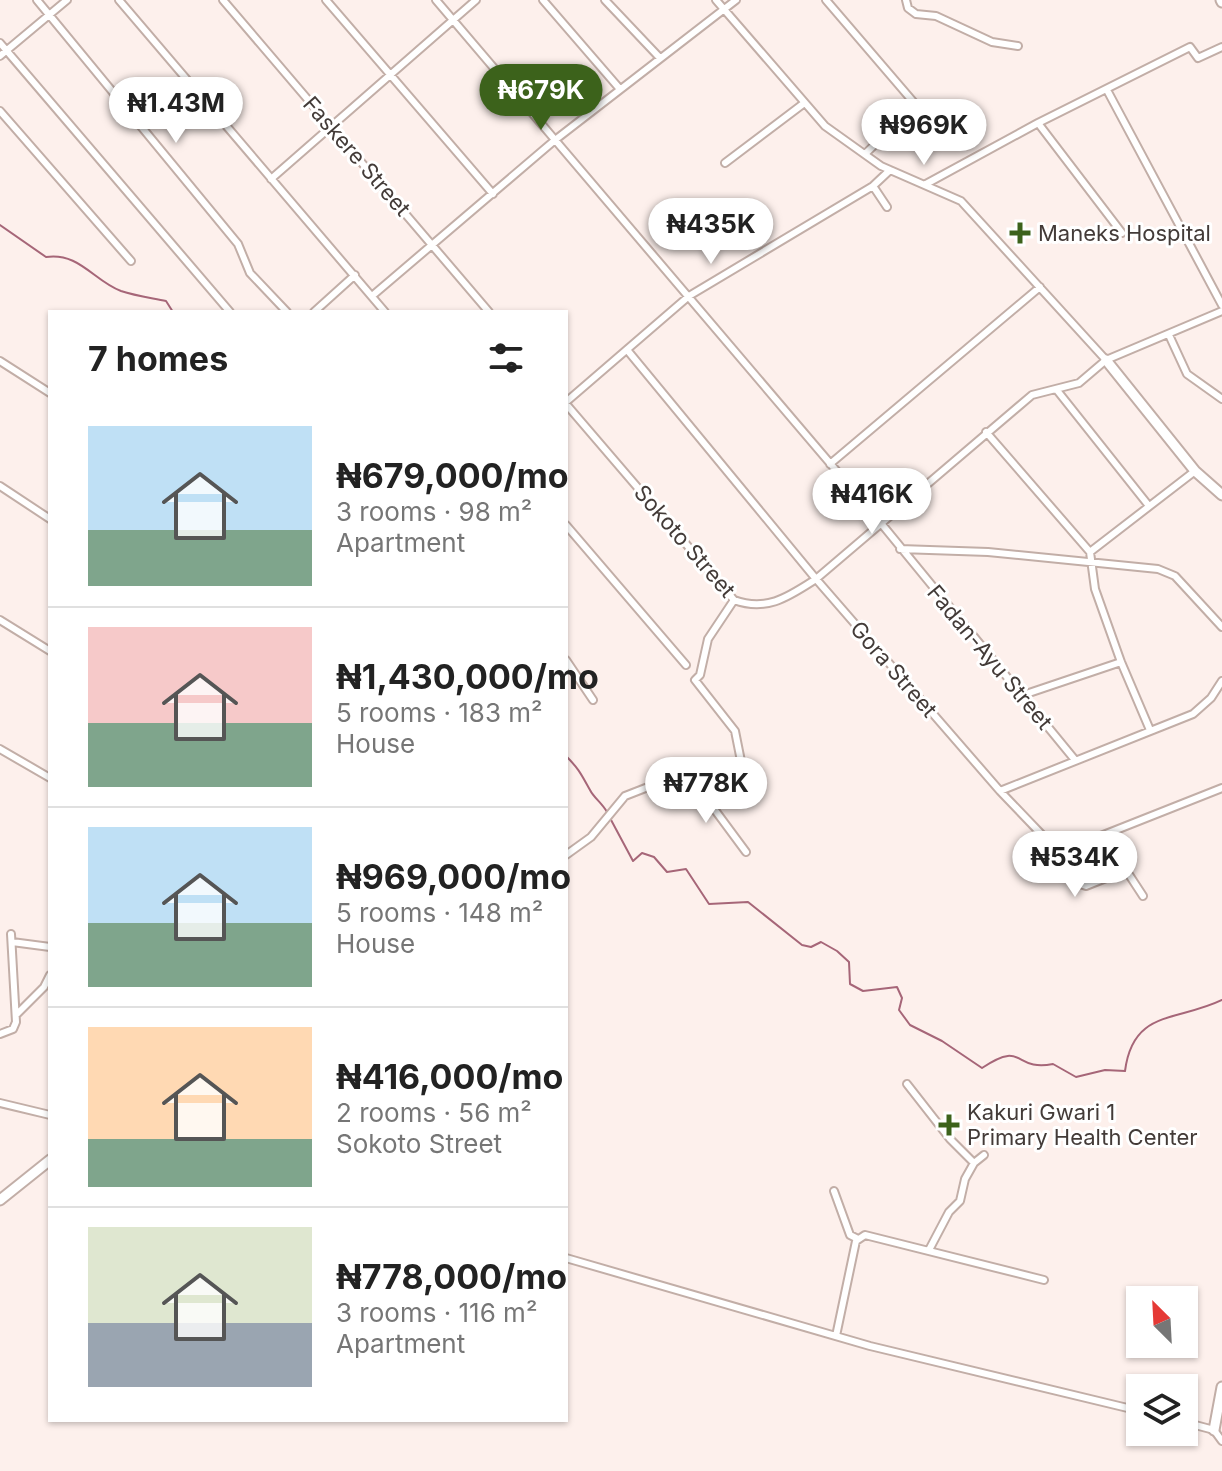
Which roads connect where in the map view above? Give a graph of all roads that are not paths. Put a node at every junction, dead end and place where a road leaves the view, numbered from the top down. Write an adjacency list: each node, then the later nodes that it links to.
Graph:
1 (37, 0): 15 (street)
2 (67, 0): 15 (street)
3 (119, 0): 34 (street)
4 (223, 0): 29 (street, Faskere Street)
5 (326, 0): 23 (street)
6 (436, 0): 16 (street, Fadan-Ayu Street)
7 (476, 0): 16 (street)
8 (543, 0): 24 (street)
9 (605, 0): 22 (street)
10 (716, 0): 14 (street)
11 (736, 0): 14 (street)
12 (826, 0): 31 (street)
13 (906, 0): 18 (street)
14 (724, 10): 22 (street); 26 (street)
15 (50, 15): 20 (street); 48 (street)
16 (453, 20): 23 (street); 30 (street, Fadan-Ayu Street)
17 (0, 43): 20 (street)
18 (1018, 46)
19 (1222, 47): 25 (street)
20 (7, 49): 21 (street); 47 (street)
21 (0, 56)
22 (659, 57): 24 (street)
23 (389, 74): 29 (street); 37 (street)
24 (619, 88): 30 (street)
25 (1107, 90): 28 (street); 46 (street)
26 (803, 104): 31 (street); 32 (street)
27 (0, 111): 41 (street)
28 (1038, 123): 35 (street); 39 (street)
29 (330, 126): 34 (street); 40 (street, Faskere Street)
30 (555, 140): 37 (street); 45 (street, Fadan-Ayu Street)
31 (865, 154): 33 (street)
32 (725, 163)
33 (890, 170): 35 (street); 36 (street)
34 (271, 179): 42 (street)
35 (926, 184): 43 (street)
36 (873, 186): 38 (street); 45 (street)
37 (493, 194): 40 (street)
38 (887, 207)
39 (1122, 233)
40 (432, 242): 44 (street); 51 (street, Faskere Street)
41 (131, 261)
42 (355, 275): 44 (street); 49 (street)
43 (1040, 287): 55 (street); 63 (street)
44 (372, 296): 50 (street)
45 (689, 296): 54 (street); 63 (street, Fadan-Ayu Street)
46 (1222, 305)
47 (228, 310)
48 (285, 310)
49 (316, 310)
50 (383, 310)
51 (487, 310)
52 (1222, 311): 53 (street, Sokoto Street)
53 (1169, 335): 55 (street, Sokoto Street); 59 (street)
54 (628, 351): 60 (street); 75 (street, Gora Street)
55 (1106, 360): 57 (street, Sokoto Street); 64 (street)
56 (0, 361): 58 (street)
57 (1056, 389): 62 (street, Sokoto Street); 68 (street)
58 (48, 392)
59 (1222, 399)
60 (568, 401)
61 (568, 405): 76 (street, Sokoto Street)
62 (986, 432): 70 (street, Sokoto Street); 73 (street)
63 (830, 464): 70 (street, Fadan-Ayu Street)
64 (1195, 471): 66 (street); 68 (street)
65 (3, 488): 67 (street); 69 (street)
66 (1222, 495)
67 (0, 501)
68 (1149, 506): 73 (street)
69 (48, 518)
70 (880, 522): 72 (street, Fadan-Ayu Street); 75 (street, Sokoto Street)
71 (568, 527): 82 (street)
72 (900, 549): 74 (street); 84 (street, Fadan-Ayu Street)
73 (1090, 552): 74 (street)
74 (1090, 563): 78 (street); 80 (street)
75 (816, 579): 76 (street, Sokoto Street); 91 (street, Gora Street)
76 (734, 600): 92 (street)
77 (0, 620): 79 (street)
78 (1222, 627)
79 (48, 650)
80 (1121, 662): 84 (street); 86 (street)
81 (568, 663): 85 (street)
82 (686, 665)
83 (1222, 681): 86 (street)
84 (1023, 695): 88 (street, Fadan-Ayu Street)
85 (593, 700)
86 (1150, 730): 88 (street)
87 (0, 749): 89 (street)
88 (1075, 760): 91 (street)
89 (48, 777)
90 (1222, 788): 93 (street)
91 (1000, 791): 93 (street, Gora Street)
92 (709, 802): 94 (street); 95 (street)
93 (1061, 844): 96 (street)
94 (746, 852)
95 (568, 854)
96 (1143, 896)
97 (48, 947): 99 (street)
98 (48, 979): 99 (street)
99 (17, 1014): 100 (street)
100 (0, 1034)
101 (907, 1084): 106 (street)
102 (0, 1103): 103 (street)
103 (48, 1115)
104 (984, 1155): 106 (street)
105 (48, 1162): 108 (street)
106 (974, 1163): 110 (street)
107 (834, 1191): 109 (street)
108 (0, 1200)
109 (858, 1239): 110 (street); 113 (street)
110 (929, 1250): 112 (street)
111 (568, 1259): 113 (street)
112 (1044, 1280)
113 (836, 1336): 115 (street)
114 (1222, 1387): 117 (street)
115 (1126, 1408)
116 (1198, 1426): 117 (street)
117 (1214, 1430): 118 (street)
118 (1222, 1441)

